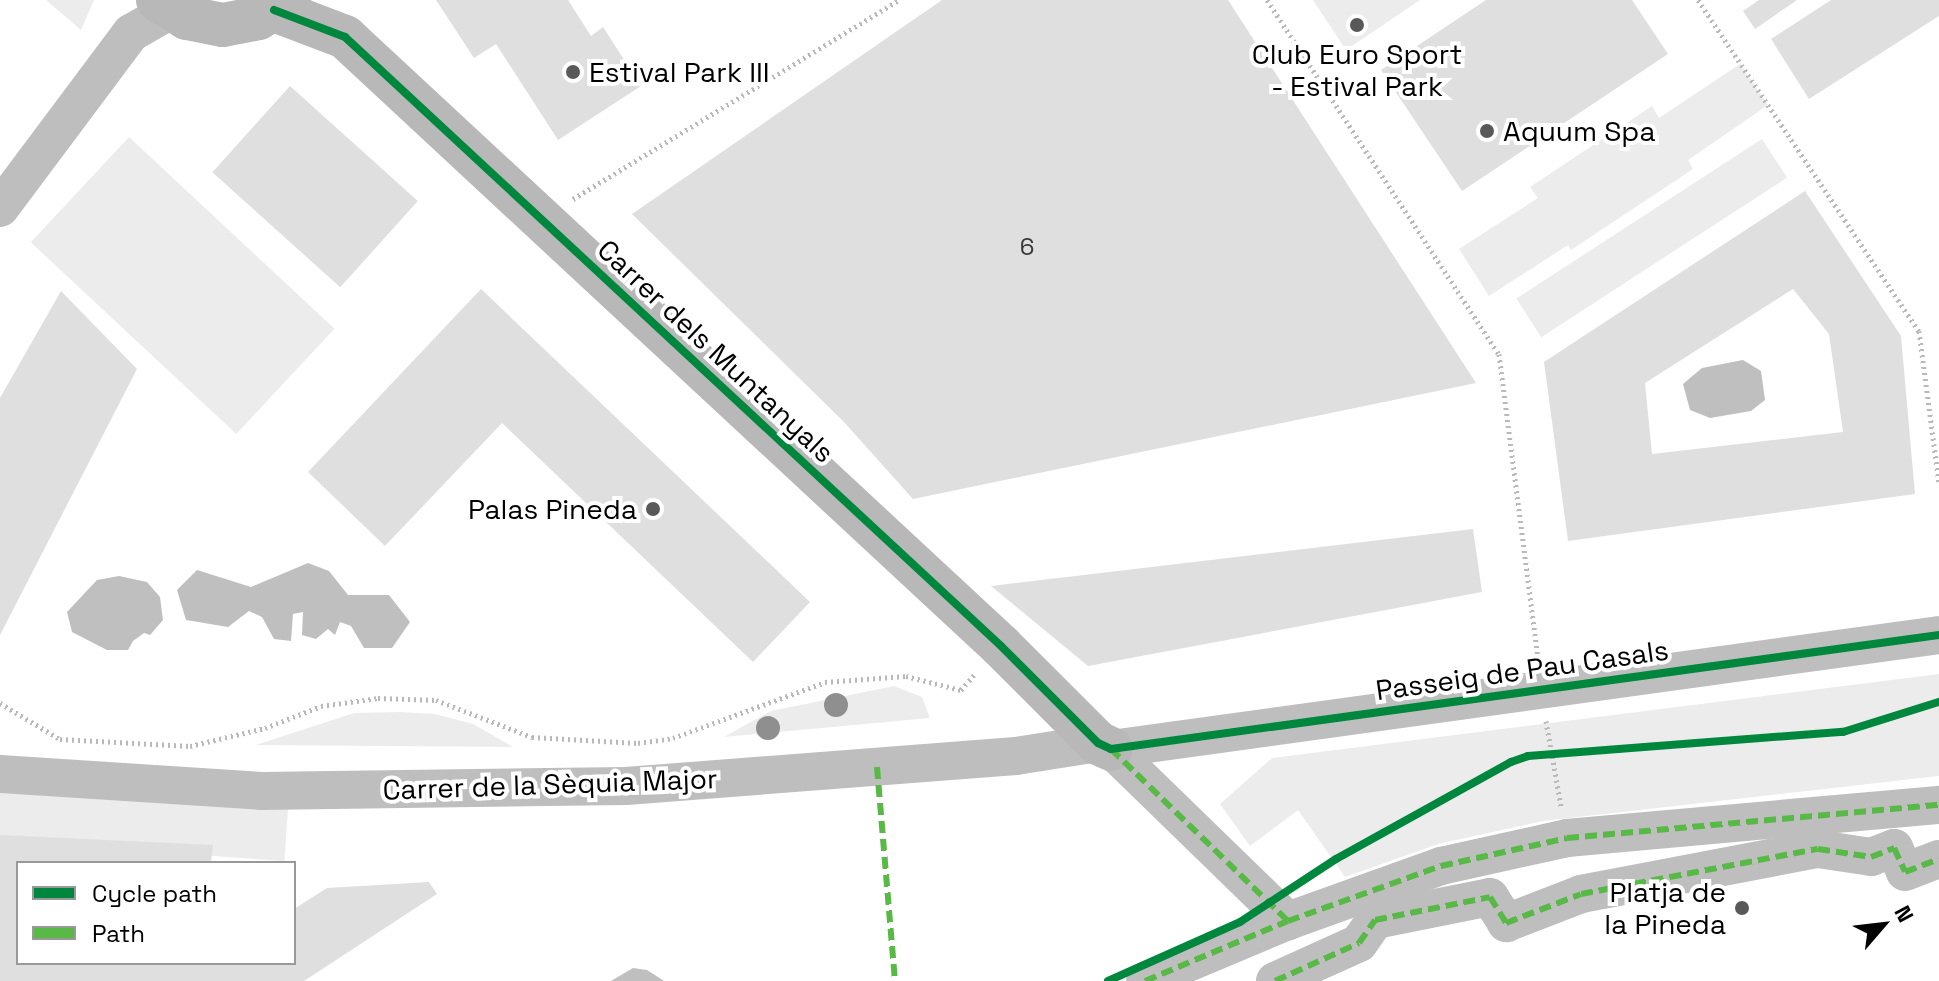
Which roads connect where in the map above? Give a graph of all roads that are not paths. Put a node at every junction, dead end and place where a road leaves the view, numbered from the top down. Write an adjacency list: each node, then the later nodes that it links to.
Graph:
1 (282, 5): 2 (street); 3 (street, Carrer dels Muntanyals)
2 (149, 11): 4 (street)
3 (339, 18): 6 (street, Carrer dels Muntanyals)
4 (0, 208)
5 (1939, 635): 6 (street, Passeig de Pau Casals)
6 (1105, 746): 7 (street, Carrer de la Sèquia Major); 10 (street, Carrer dels Muntanyals)
7 (0, 774)
8 (1939, 805): 10 (street)
9 (1939, 859): 12 (street)
10 (1288, 921): 11 (street)
11 (1145, 981)
12 (1275, 981)

